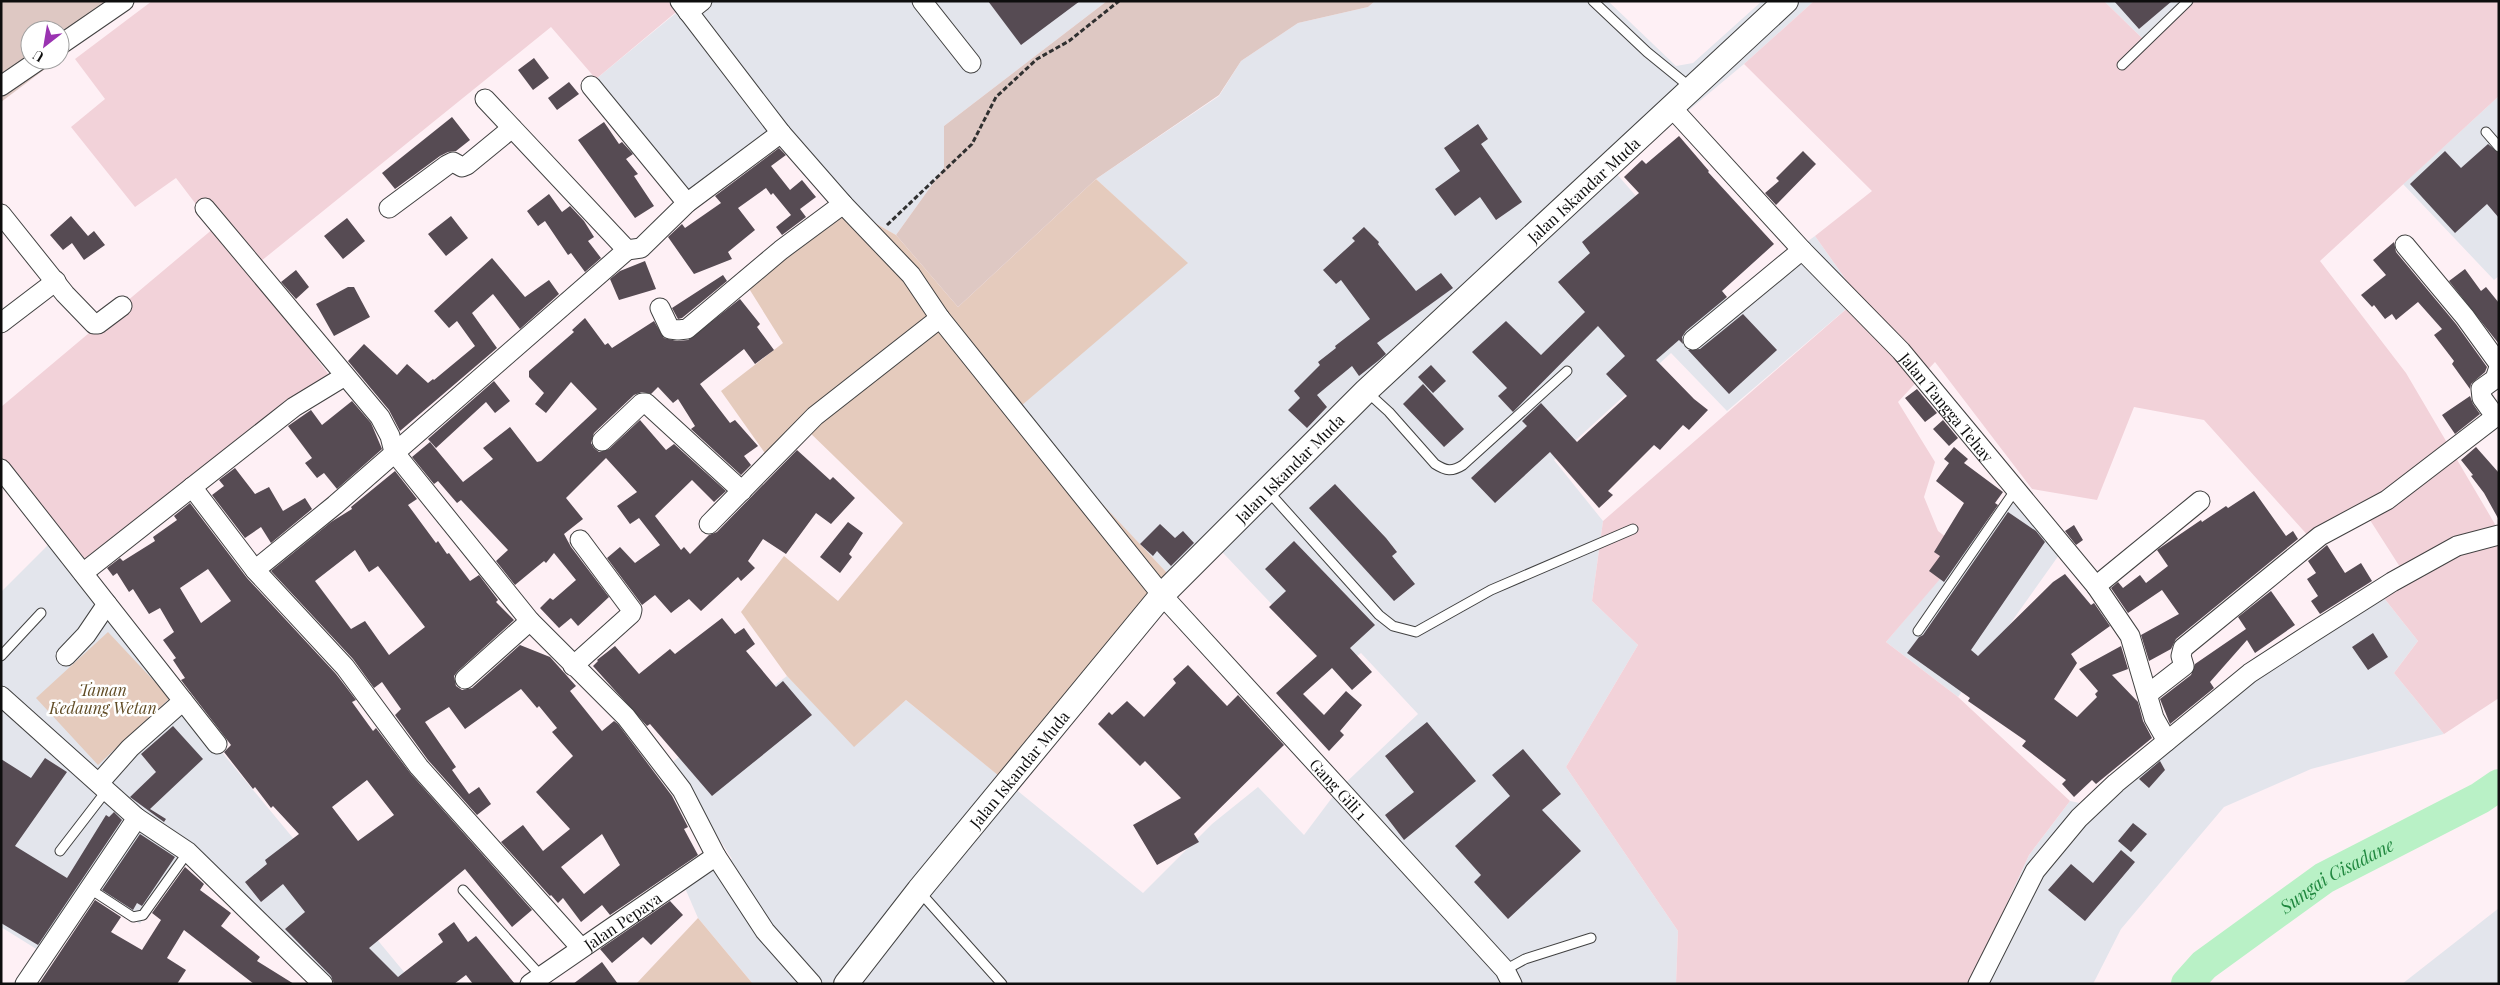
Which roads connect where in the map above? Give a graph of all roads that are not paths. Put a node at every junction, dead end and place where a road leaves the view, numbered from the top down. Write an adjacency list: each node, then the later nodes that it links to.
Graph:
1 (124, 1): 7 (street)
2 (922, 1): 8 (street)
3 (1593, 1): 13 (lane)
4 (1786, 1): 13 (street, Jalan Iskandar Muda)
5 (2188, 1): 9 (lane)
6 (690, 5): 18 (street, Gang Gili 1)
7 (70, 38)
8 (971, 63)
9 (2122, 65)
10 (24, 70): 11 (street)
11 (1, 86)
12 (590, 86): 20 (street)
13 (1693, 89): 15 (street, Jalan Iskandar Muda)
14 (485, 99): 16 (street)
15 (1673, 109): 27 (street, Jalan Tangga Tehay); 37 (street, Jalan Iskandar Muda)
16 (512, 128): 23 (street); 26 (street)
17 (2486, 132): 19 (lane)
18 (781, 133): 20 (street); 21 (street, Gang Gili 1)
19 (2499, 147)
20 (687, 203): 26 (street)
21 (843, 204): 30 (street); 31 (street, Gang Gili 1)
22 (205, 208): 36 (street)
23 (389, 208)
24 (1, 214): 28 (street)
25 (2405, 245): 34 (street)
26 (627, 250): 40 (street)
27 (1802, 250): 33 (street); 43 (street, Jalan Tangga Tehay)
28 (56, 280): 29 (street); 32 (street)
29 (122, 306)
30 (660, 308)
31 (940, 318): 45 (street); 54 (street, Gang Gili 1)
32 (1, 323)
33 (1693, 340)
34 (2499, 366): 38 (street)
35 (1567, 371): 37 (lane)
36 (345, 376): 40 (street); 42 (street)
37 (1366, 391): 44 (street, Jalan Iskandar Muda)
38 (2497, 415): 63 (street)
39 (602, 441): 45 (street)
40 (394, 452): 51 (street); 57 (street)
41 (1, 470): 52 (street)
42 (192, 487): 51 (street); 52 (street)
43 (2016, 488): 53 (street, Jalan Tangga Tehay); 58 (lane)
44 (1267, 490): 48 (lane); 54 (street, Jalan Iskandar Muda)
45 (742, 491): 47 (street)
46 (2200, 500): 53 (street)
47 (709, 524)
48 (1633, 529)
49 (2499, 535): 66 (street)
50 (580, 540): 61 (street)
51 (255, 570): 77 (street)
52 (83, 573): 55 (street)
53 (2096, 586): 63 (street, Jalan Tangga Tehay)
54 (1162, 595): 75 (street, Jalan Iskandar Muda); 78 (street, Gang Gili 1)
55 (107, 604): 60 (street); 65 (street)
56 (41, 613): 59 (lane)
57 (530, 622): 61 (street); 62 (street)
58 (1918, 631)
59 (1, 656)
60 (66, 656)
61 (573, 666): 72 (street)
62 (464, 679)
63 (2148, 694): 66 (street, Jalan Tangga Tehay)
64 (1, 696): 68 (street)
65 (183, 701): 67 (street); 68 (street)
66 (2167, 741): 85 (street)
67 (217, 744)
68 (103, 787): 69 (street); 70 (lane)
69 (137, 818): 71 (street); 73 (street)
70 (60, 851)
71 (188, 852): 73 (lane); 81 (street)
72 (716, 856): 77 (street, Jalan Pepaya); 82 (street)
73 (90, 889): 80 (street)
74 (463, 890): 79 (lane)
75 (919, 890): 83 (street, Jalan Iskandar Muda); 84 (lane)
76 (1591, 938): 78 (lane)
77 (581, 948): 79 (street, Jalan Pepaya)
78 (1509, 977)
79 (535, 980)
80 (25, 984)
81 (324, 984)
82 (812, 984)
83 (846, 984)
84 (1002, 984)
85 (1978, 984)

